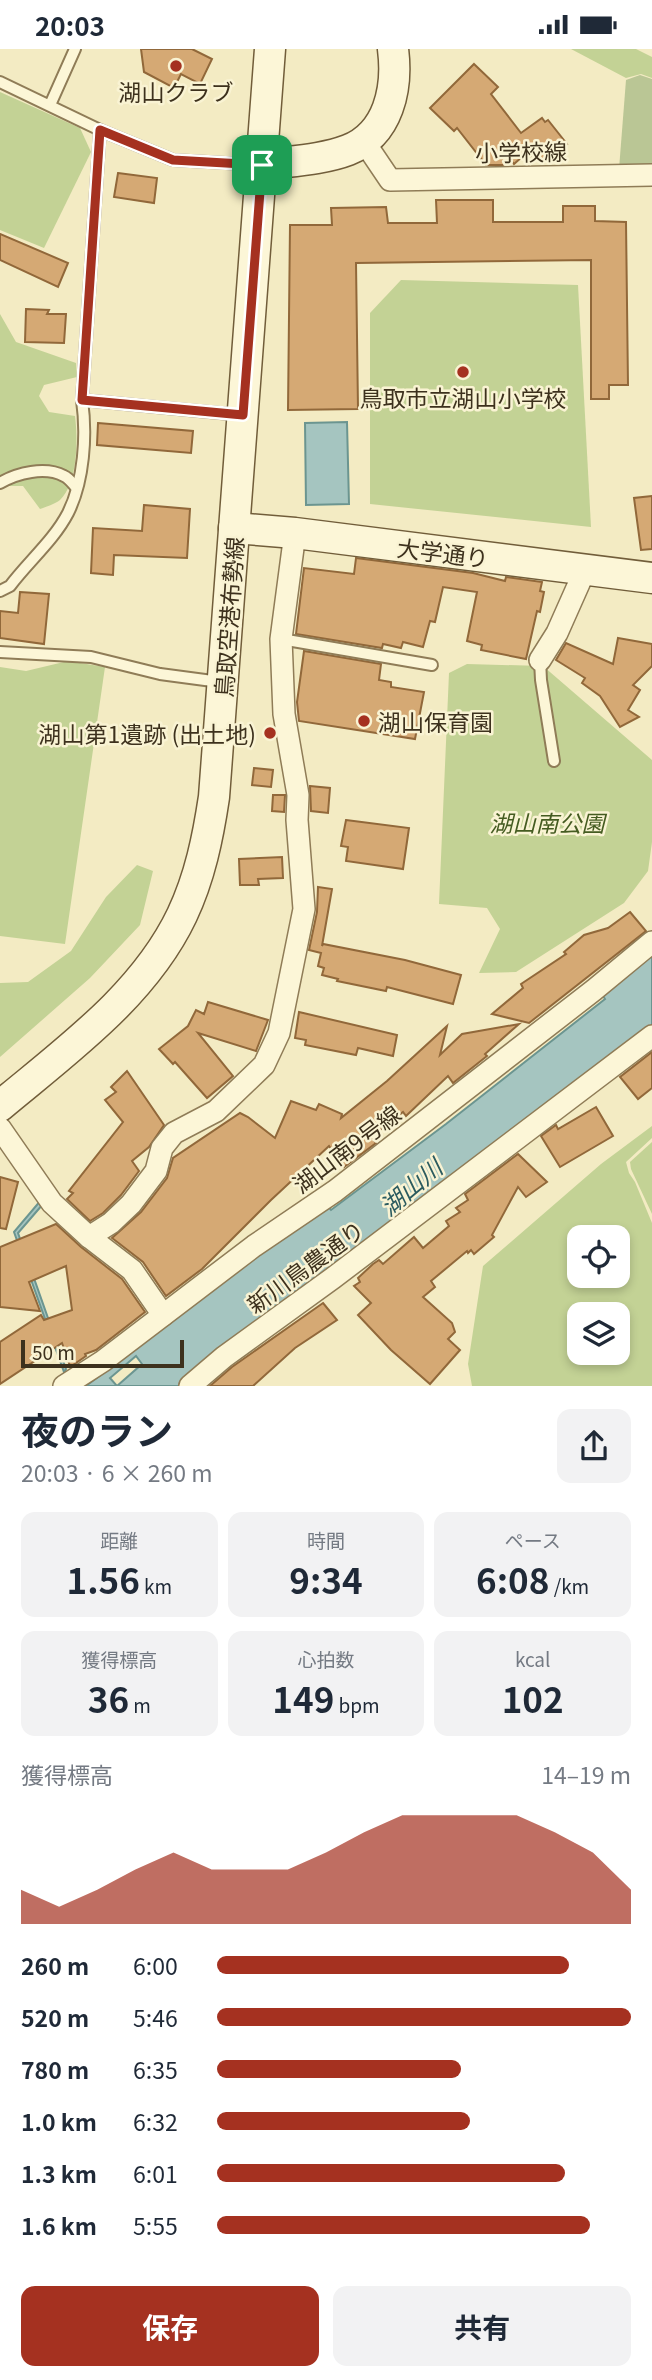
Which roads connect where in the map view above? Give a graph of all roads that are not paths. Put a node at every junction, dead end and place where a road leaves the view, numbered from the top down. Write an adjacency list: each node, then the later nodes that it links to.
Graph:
1 (75, 49): 5 (lane)
2 (270, 49): 8 (main road, 鳥取空港布勢線)
3 (393, 49): 7 (main road)
4 (0, 82): 5 (lane)
5 (50, 105): 6 (lane)
6 (100, 130): 8 (lane); 10 (lane)
7 (363, 140): 8 (main road); 9 (street, 小学校線)
8 (262, 165): 11 (main road, 鳥取空港布勢線)
9 (652, 176)
10 (82, 400): 11 (lane); 13 (lane)
11 (243, 415): 14 (main road, 鳥取空港布勢線)
12 (0, 483): 13 (lane)
13 (76, 487): 18 (lane)
14 (234, 528): 15 (main road, 大学通り); 23 (main road, 鳥取空港布勢線)
15 (295, 533): 16 (main road, 大学通り); 19 (street)
16 (584, 570): 17 (main road, 大学通り); 21 (street)
17 (652, 578)
18 (0, 591)
19 (281, 639): 22 (lane); 29 (street)
20 (0, 652): 23 (lane)
21 (540, 660): 24 (lane)
22 (432, 665)
23 (223, 683): 27 (main road, 鳥取空港布勢線)
24 (554, 761)
25 (652, 942): 30 (street, 湖山南9号線)
26 (652, 1036): 32 (street, 新川鳥農通り)
27 (0, 1106)
28 (0, 1128): 29 (street)
29 (89, 1237): 30 (street)
30 (163, 1315): 31 (street, 湖山南9号線)
31 (64, 1386)
32 (190, 1386)

